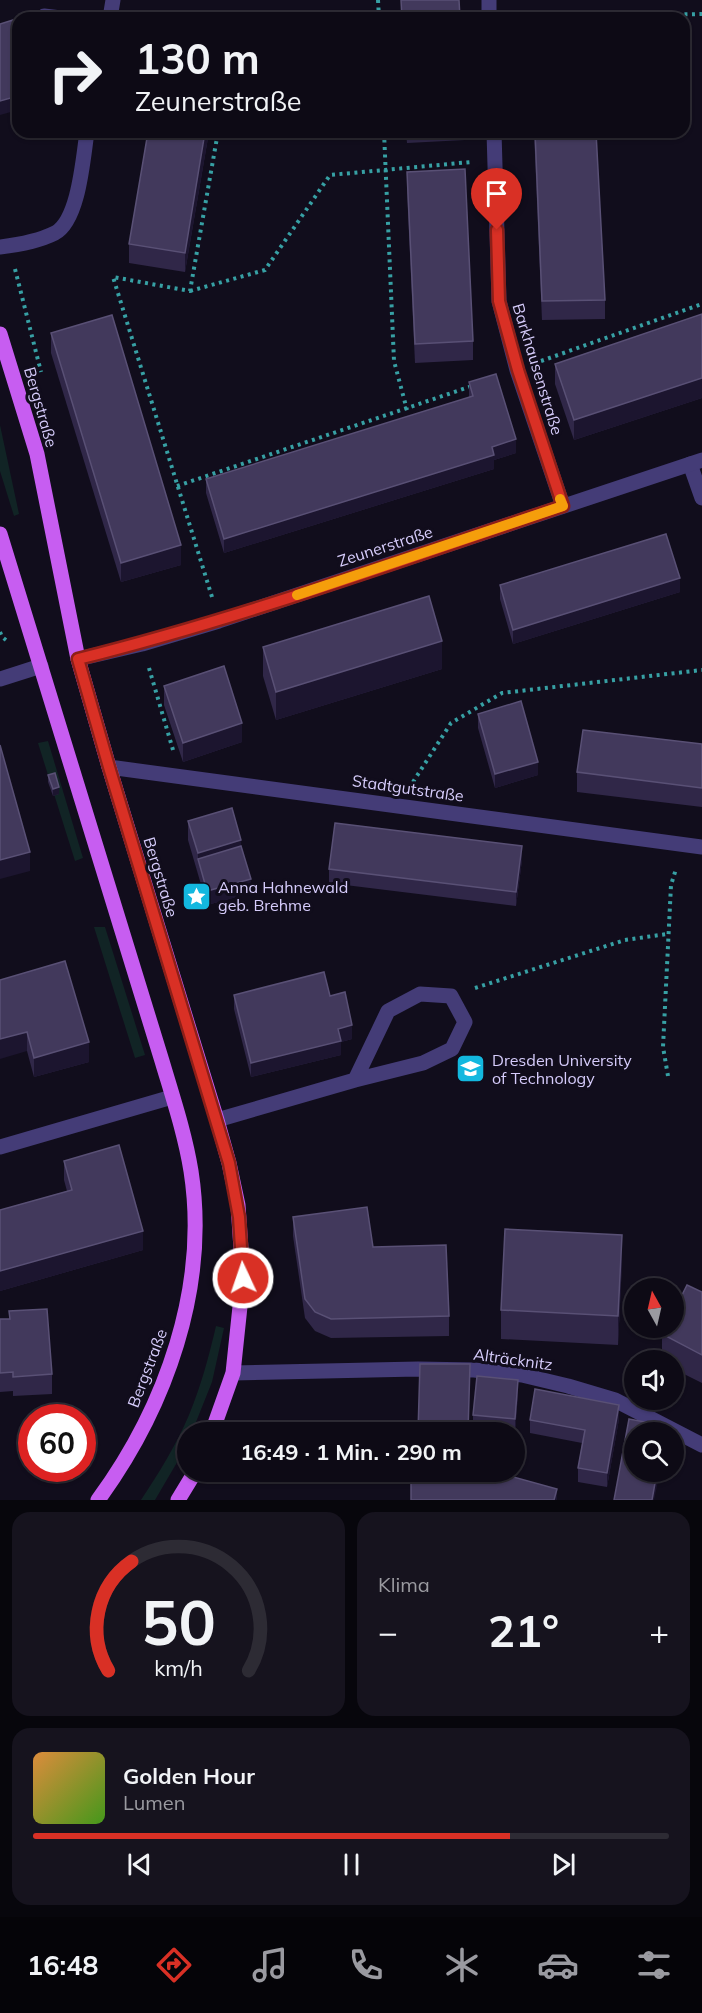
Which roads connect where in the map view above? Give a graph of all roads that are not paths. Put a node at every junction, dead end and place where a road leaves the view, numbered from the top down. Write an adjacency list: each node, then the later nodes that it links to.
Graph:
1 (86, 138): 3 (street)
2 (494, 138): 7 (street, Barkhausenstraße)
3 (5, 247)
4 (0, 334): 9 (main road, Bergstraße)
5 (696, 462): 6 (street); 7 (street, Zeunerstraße)
6 (702, 498)
7 (563, 506): 9 (street, Zeunerstraße)
8 (0, 534): 10 (main road, Bergstraße)
9 (78, 659): 12 (main road, Bergstraße)
10 (41, 666): 11 (street); 15 (main road, Bergstraße)
11 (0, 680)
12 (109, 767): 13 (street, Stadtgutstraße); 16 (main road, Bergstraße)
13 (702, 847)
14 (355, 1080): 14 (street); 16 (street)
15 (172, 1097): 17 (street); 22 (main road, Bergstraße)
16 (217, 1120): 18 (main road, Bergstraße)
17 (0, 1147)
18 (233, 1373): 19 (main road, Bergstraße); 20 (street, Alträcknitz)
19 (216, 1422)
20 (702, 1445)
21 (189, 1482): 23 (main road)
22 (98, 1500)
23 (178, 1500)

